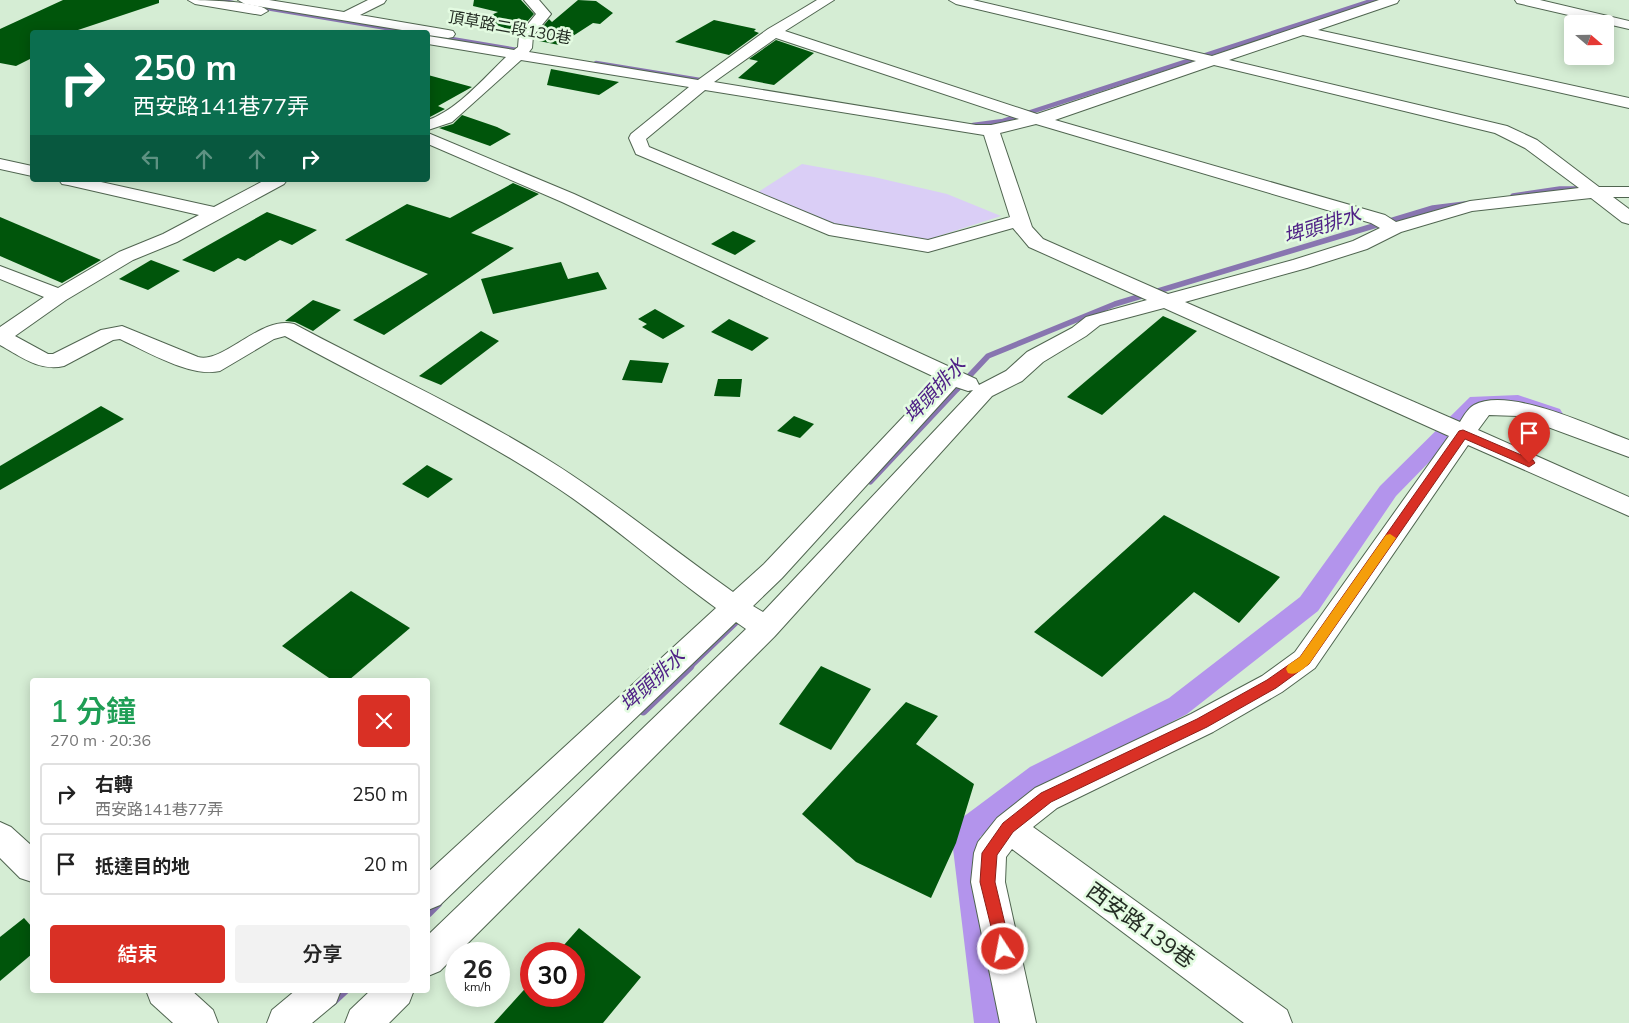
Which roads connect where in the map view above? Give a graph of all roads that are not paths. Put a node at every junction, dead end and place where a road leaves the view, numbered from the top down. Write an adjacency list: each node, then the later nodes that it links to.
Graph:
1 (195, 0): 11 (street)
2 (246, 0): 9 (street, 頂草路二段130巷)
3 (379, 0): 9 (street)
4 (531, 0): 17 (street)
5 (827, 0): 14 (street)
6 (956, 0): 18 (street)
7 (1392, 0): 13 (street)
8 (1522, 0): 10 (street)
9 (345, 16): 12 (street, 頂草路二段130巷)
10 (1629, 25)
11 (372, 30)
12 (415, 30)
13 (1305, 31): 18 (street); 20 (street)
14 (773, 32): 19 (street); 21 (street)
15 (430, 33): 17 (street, 頂草路二段130巷)
16 (430, 40): 17 (street)
17 (520, 51): 19 (street); 22 (street)
18 (1209, 61): 21 (street); 29 (street)
19 (706, 82): 23 (street); 33 (street)
20 (1629, 103)
21 (1035, 119): 23 (street); 34 (street)
22 (430, 124)
23 (990, 130): 33 (street)
24 (430, 139): 39 (street)
25 (0, 164): 26 (street)
26 (30, 172)
27 (77, 182): 31 (street)
28 (274, 182): 31 (street)
29 (1590, 188): 30 (street); 32 (street); 34 (street)
30 (1629, 192)
31 (216, 212): 36 (street)
32 (1629, 218)
33 (1021, 220): 37 (street)
34 (1394, 228): 37 (street)
35 (0, 272): 36 (street)
36 (59, 296): 38 (street)
37 (1166, 301): 40 (street); 41 (street)
38 (0, 337): 44 (street)
39 (954, 377): 40 (street); 44 (street)
40 (984, 391): 45 (street)
41 (1463, 434): 42 (street); 43 (street); 46 (street)
42 (1629, 449)
43 (1629, 506)
44 (734, 608): 45 (street); 49 (street)
45 (765, 628): 50 (street)
46 (1008, 828): 57 (street); 58 (street, 西安路139巷)
47 (0, 837): 48 (street)
48 (30, 866)
49 (430, 892)
50 (430, 957)
51 (167, 993): 54 (street)
52 (319, 993): 55 (street)
53 (393, 993): 56 (street)
54 (200, 1023)
55 (286, 1023)
56 (363, 1023)
57 (1018, 1023)
58 (1274, 1023)

